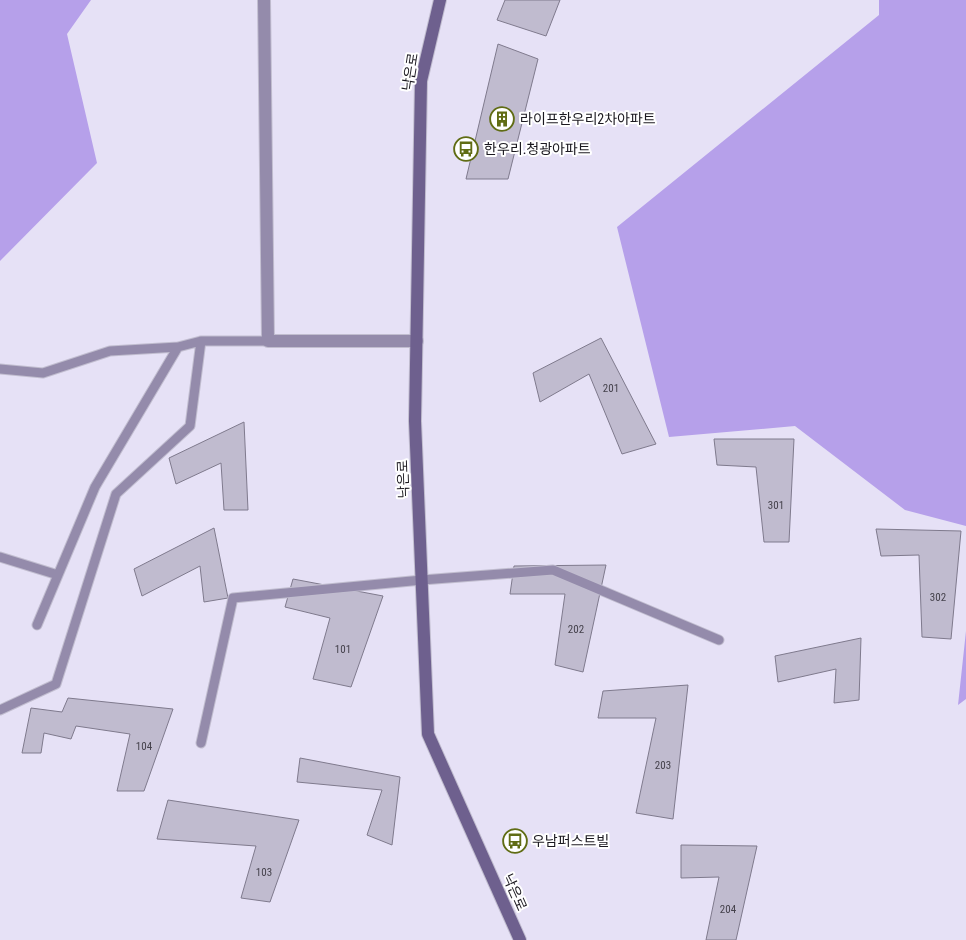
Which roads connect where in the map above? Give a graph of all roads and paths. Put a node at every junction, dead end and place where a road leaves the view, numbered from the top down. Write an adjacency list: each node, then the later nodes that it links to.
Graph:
1 (264, 0): 3 (street)
2 (440, 0): 4 (main road, 낙은로)
3 (268, 341): 4 (street); 5 (lane)
4 (417, 341): 10 (main road, 낙은로)
5 (201, 342): 6 (lane); 13 (lane)
6 (178, 347): 7 (lane); 9 (lane)
7 (0, 369)
8 (0, 557): 9 (lane)
9 (58, 575): 11 (lane)
10 (422, 580): 12 (lane); 14 (lane); 15 (main road, 낙은로)
11 (37, 625)
12 (719, 640)
13 (0, 710)
14 (201, 743)
15 (520, 940)

